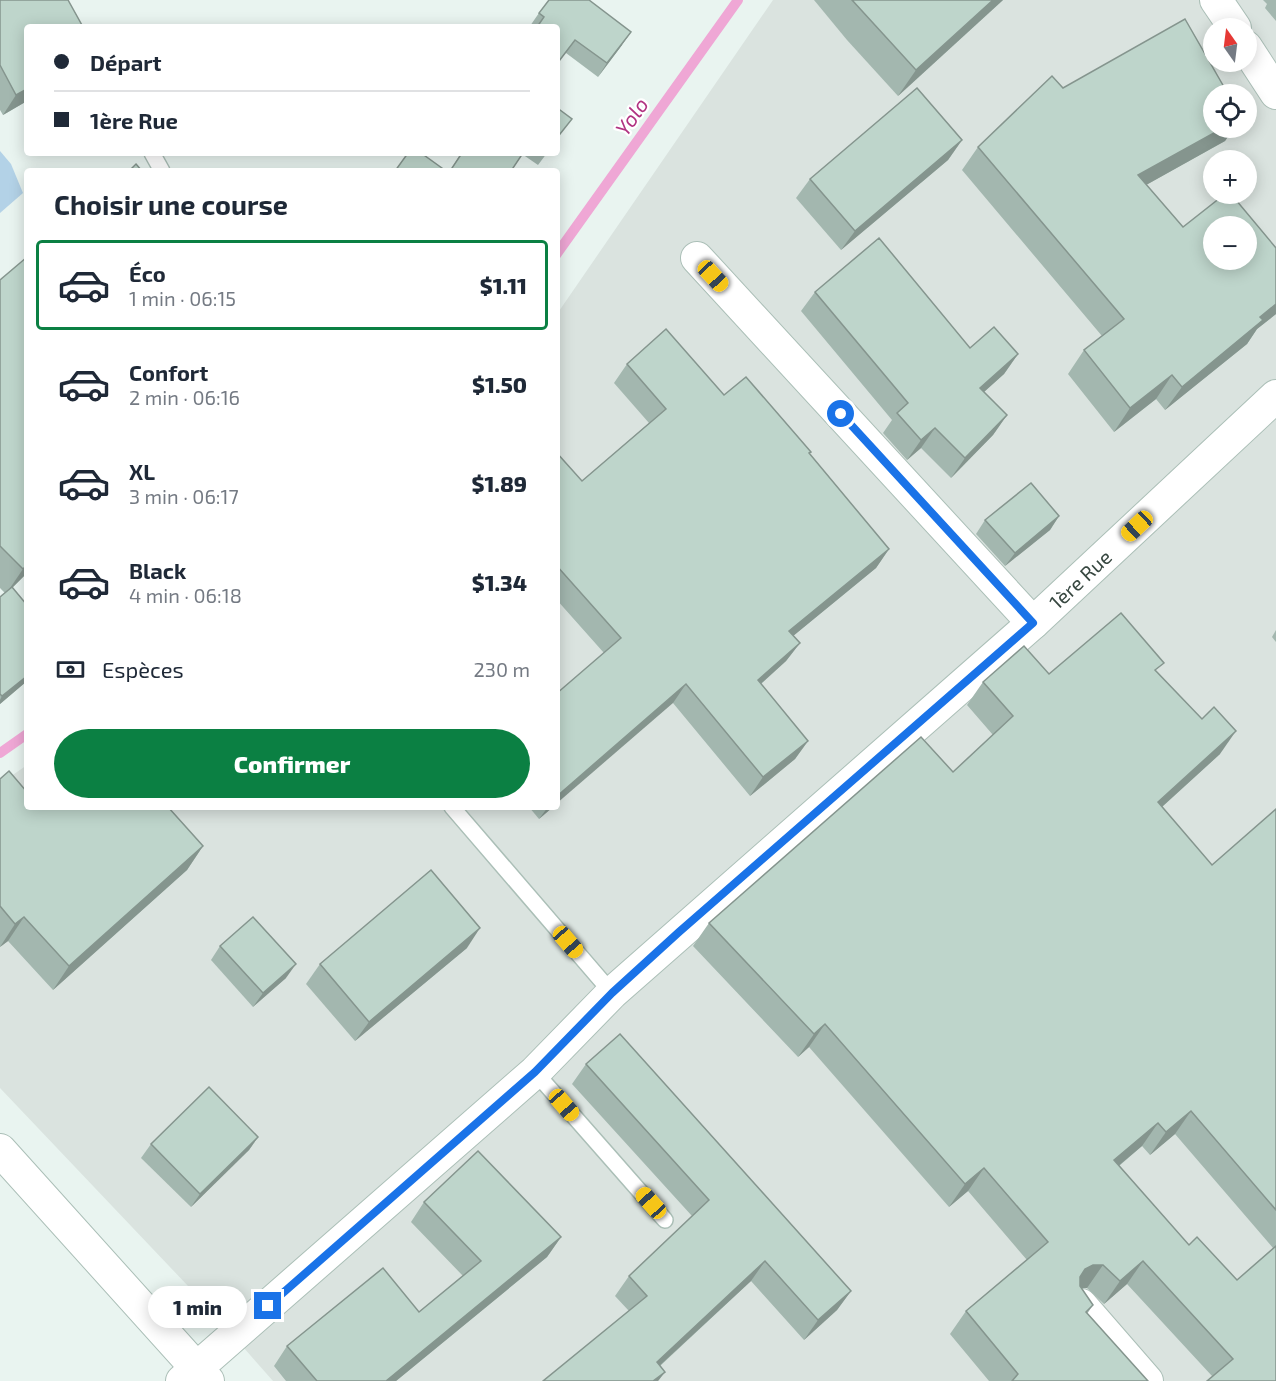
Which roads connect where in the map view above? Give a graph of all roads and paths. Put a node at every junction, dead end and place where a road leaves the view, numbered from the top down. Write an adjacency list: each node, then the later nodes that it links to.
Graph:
1 (1216, 0): 2 (street)
2 (1228, 18)
3 (1257, 64): 4 (street)
4 (1276, 93)
5 (697, 258): 7 (street)
6 (1276, 396): 7 (street, 1ère Rue)
7 (1033, 623): 9 (street, 1ère Rue)
8 (455, 810): 9 (lane)
9 (612, 993): 10 (street, 1ère Rue)
10 (535, 1072): 12 (lane); 14 (street, 1ère Rue)
11 (0, 1150): 14 (street)
12 (665, 1220)
13 (1082, 1305): 15 (street)
14 (195, 1377)
15 (1148, 1381)

